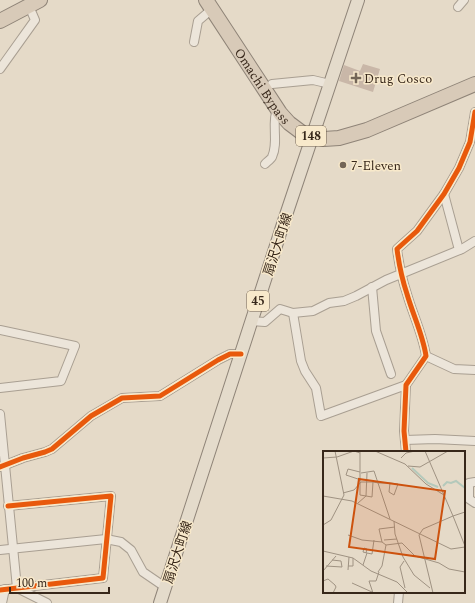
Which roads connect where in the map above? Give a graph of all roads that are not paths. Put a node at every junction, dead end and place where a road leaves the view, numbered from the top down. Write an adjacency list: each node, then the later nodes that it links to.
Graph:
1 (358, 0): 11 (main road, 扇沢大町線 / 45)
2 (464, 0): 5 (street)
3 (34, 3): 6 (highway); 8 (street)
4 (212, 3): 7 (street); 10 (highway, Omachi Bypass / 148); 13 (highway, Omachi Bypass / 148)
5 (458, 7)
6 (0, 21)
7 (194, 42)
8 (0, 69)
9 (475, 76): 15 (highway, Omachi Bypass / 148)
10 (272, 84): 11 (street); 15 (highway, Omachi Bypass / 148)
11 (330, 84): 15 (main road, 扇沢大町線 / 45)
12 (475, 84): 15 (highway, Omachi Bypass / 148)
13 (277, 108): 15 (highway, Omachi Bypass / 148); 16 (street)
14 (475, 112): 17 (street)
15 (314, 133): 23 (main road, 扇沢大町線 / 45)
16 (265, 164)
17 (444, 194): 19 (street); 20 (street)
18 (475, 241): 19 (street)
19 (459, 250): 20 (street)
20 (400, 274): 21 (street); 26 (street)
21 (372, 287): 22 (street); 28 (street)
22 (293, 313): 23 (street); 29 (street)
23 (252, 321): 25 (main road, 扇沢大町線 / 45)
24 (0, 330): 30 (street)
25 (241, 354): 35 (street); 42 (main road, 扇沢大町線 / 45)
26 (426, 356): 27 (street); 29 (street)
27 (475, 370)
28 (391, 374)
29 (406, 385): 32 (street)
30 (0, 388)
31 (0, 414): 35 (street)
32 (405, 440): 33 (street); 34 (street)
33 (475, 441)
34 (406, 451)
35 (3, 466): 38 (street)
36 (475, 482): 37 (street)
37 (475, 503)
38 (8, 506): 39 (street); 40 (street)
39 (106, 539): 40 (street); 42 (street); 43 (street)
40 (13, 549): 41 (street); 43 (street)
41 (0, 550)
42 (165, 587): 48 (main road, 扇沢大町線 / 45)
43 (17, 588): 44 (street); 47 (street)
44 (2, 589): 46 (street)
45 (399, 593): 49 (street)
46 (2, 603)
47 (47, 603)
48 (160, 603)
49 (398, 603)

